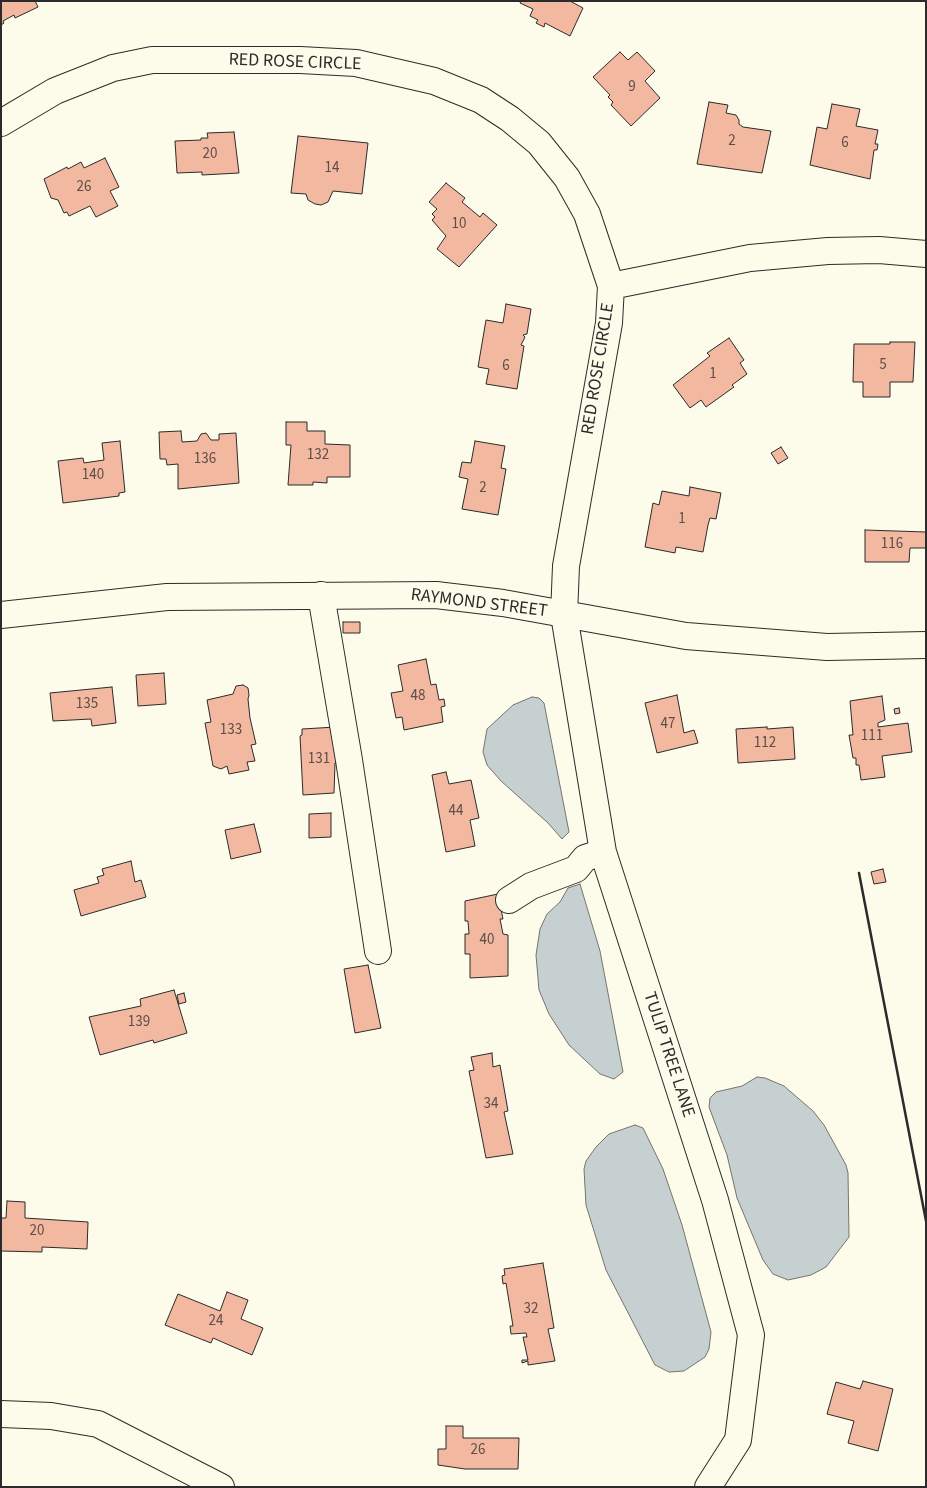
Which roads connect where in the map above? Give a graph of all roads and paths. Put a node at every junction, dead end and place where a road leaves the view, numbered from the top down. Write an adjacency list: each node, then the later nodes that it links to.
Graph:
1 (1, 123): 3 (street, RED ROSE CIRCLE)
2 (926, 254): 3 (street)
3 (611, 286): 6 (street, RED ROSE CIRCLE)
4 (321, 594): 5 (street, RAYMOND STREET); 6 (street, RAYMOND STREET); 10 (street)
5 (1, 615)
6 (564, 615): 7 (street, RAYMOND STREET); 8 (street, TULIP TREE LANE)
7 (926, 645)
8 (604, 852): 9 (street); 13 (street, TULIP TREE LANE)
9 (509, 900)
10 (378, 951)
11 (1, 1414): 12 (street)
12 (221, 1487)
13 (708, 1487)

